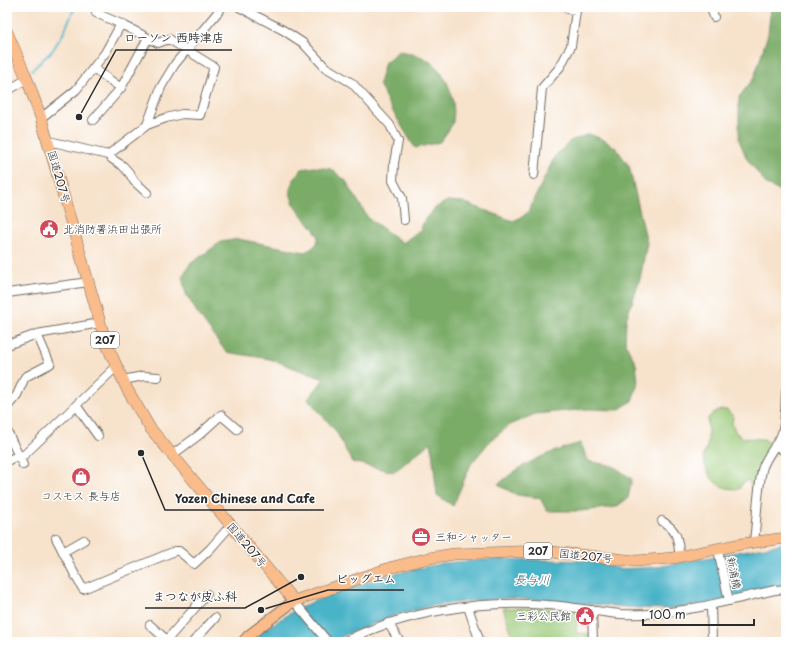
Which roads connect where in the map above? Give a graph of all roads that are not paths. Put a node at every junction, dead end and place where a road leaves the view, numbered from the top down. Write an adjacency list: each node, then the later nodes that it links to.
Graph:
1 (99, 7): 8 (street)
2 (211, 7): 6 (street)
3 (239, 7): 23 (street)
4 (568, 7): 21 (street)
5 (711, 7): 7 (street)
6 (221, 8): 11 (street)
7 (714, 17)
8 (121, 24): 10 (street); 12 (street)
9 (7, 32): 13 (highway, 国道207号 / 207)
10 (148, 38): 11 (street); 14 (street)
11 (188, 49): 18 (street); 18 (street)
12 (94, 68): 14 (street); 16 (street)
13 (28, 78): 15 (street); 16 (highway, 国道207号 / 207)
14 (121, 88): 17 (street)
15 (7, 91)
16 (41, 118): 19 (highway, 国道207号 / 207)
17 (93, 120)
18 (147, 125): 20 (street)
19 (49, 141): 20 (street); 24 (highway, 国道207号 / 207)
20 (108, 155): 22 (street)
21 (534, 175)
22 (147, 193)
23 (404, 220)
24 (89, 282): 25 (street); 26 (highway, 国道207号 / 207)
25 (7, 293)
26 (100, 323): 27 (street); 29 (highway, 国道207号 / 207)
27 (37, 334): 28 (street); 34 (street)
28 (7, 345)
29 (116, 367): 31 (highway, 国道207号 / 207); 33 (street)
30 (158, 377): 31 (street)
31 (123, 380): 41 (highway, 国道207号 / 207)
32 (786, 392): 38 (street)
33 (76, 405): 37 (street); 40 (street)
34 (7, 407)
35 (236, 429): 41 (street)
36 (7, 431): 40 (street)
37 (98, 436)
38 (775, 445): 39 (street); 49 (street)
39 (786, 452)
40 (19, 455): 42 (street); 43 (street)
41 (172, 455): 45 (highway, 国道207号 / 207)
42 (7, 461)
43 (23, 465)
44 (662, 521): 52 (street)
45 (231, 525): 51 (street); 56 (highway, 国道207号 / 207)
46 (56, 538): 51 (street)
47 (786, 538): 49 (highway, 国道207号 / 207)
48 (84, 540): 51 (street)
49 (754, 542): 50 (highway, 国道207号 / 207)
50 (718, 551): 52 (highway, 国道207号 / 207); 55 (street, 新浦橋)
51 (63, 552)
52 (680, 557): 56 (highway, 国道207号 / 207)
53 (786, 589): 55 (street)
54 (206, 594): 63 (street)
55 (728, 599): 57 (street)
56 (295, 603): 65 (main road); 66 (street)
57 (710, 606): 59 (street); 71 (street)
58 (468, 607): 59 (street); 61 (street); 69 (street)
59 (592, 610): 70 (street)
60 (214, 618): 64 (street)
61 (388, 623): 67 (street); 68 (street)
62 (150, 625): 63 (street)
63 (167, 641)
64 (193, 642)
65 (243, 642)
66 (328, 642)
67 (344, 642)
68 (400, 642)
69 (480, 642)
70 (593, 642)
71 (712, 642)

